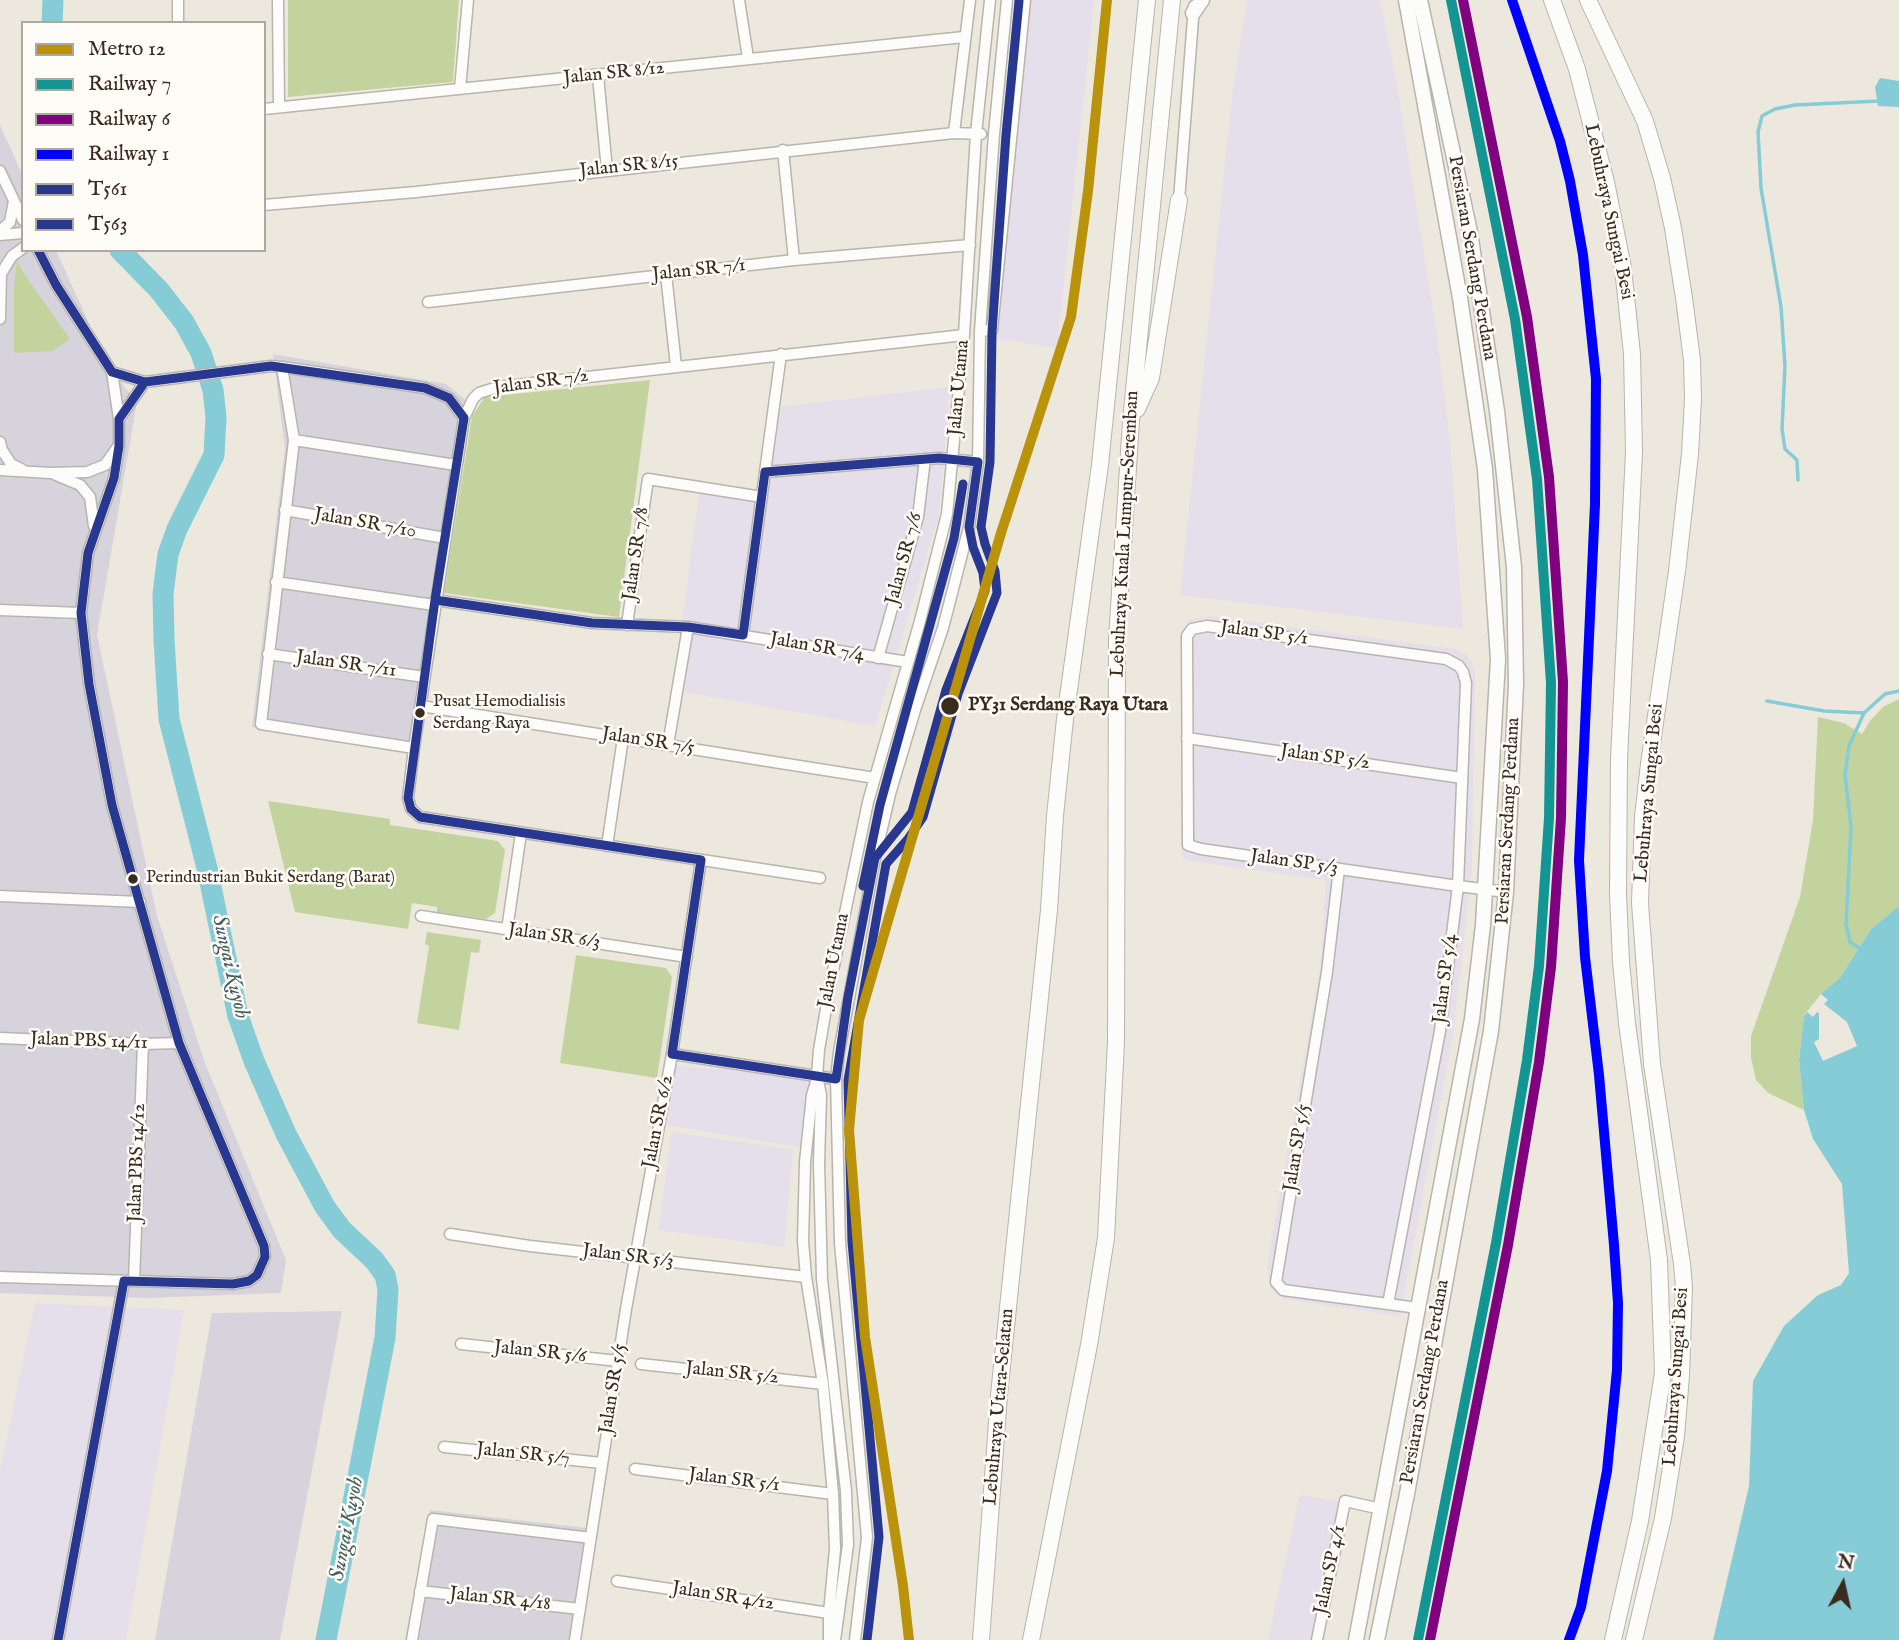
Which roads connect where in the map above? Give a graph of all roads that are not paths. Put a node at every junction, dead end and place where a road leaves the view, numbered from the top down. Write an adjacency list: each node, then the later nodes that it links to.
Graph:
1 (178, 0): 18 (street)
2 (278, 0): 23 (street)
3 (468, 0): 22 (street)
4 (739, 0): 20 (street)
5 (970, 0): 19 (street)
6 (990, 0): 26 (street, Jalan Utama)
7 (1007, 0): 27 (street, Jalan Utama)
8 (1025, 0): 47 (street)
9 (1147, 0): 110 (highway, Lebuhraya Kuala Lumpur–Seremban)
10 (1172, 0): 56 (highway, Lebuhraya Kuala Lumpur–Seremban)
11 (1202, 0): 16 (main road)
12 (1398, 0): 17 (main road)
13 (1420, 0): 35 (main road, Persiaran Serdang Perdana)
14 (1552, 0): 145 (highway, Lebuhraya Sungai Besi)
15 (1588, 0): 146 (highway, Lebuhraya Sungai Besi)
16 (1194, 7): 31 (street)
17 (1407, 7): 38 (main road, Persiaran Serdang Perdana)
18 (178, 21)
19 (964, 37): 20 (street, Jalan SR 8/12); 25 (street)
20 (748, 58): 21 (street, Jalan SR 8/12)
21 (598, 76): 22 (street, Jalan SR 8/12); 29 (street)
22 (460, 89): 23 (street, Jalan SR 8/12)
23 (279, 106): 24 (street, Jalan SR 8/12)
24 (266, 108)
25 (954, 132): 26 (street, Jalan SR 8/15); 28 (street, Jalan SR 8/15)
26 (976, 134): 27 (street, Jalan SR 8/15); 39 (street, Jalan Utama)
27 (994, 135): 47 (street, Jalan Utama)
28 (783, 150): 29 (street, Jalan SR 8/15); 42 (street)
29 (607, 170): 33 (street, Jalan SR 8/15)
30 (0, 171): 32 (street)
31 (1179, 200): 56 (highway)
32 (14, 201): 34 (street); 36 (street)
33 (266, 205)
34 (21, 216)
35 (1470, 232): 38 (main road); 98 (main road, Persiaran Serdang Perdana)
36 (0, 233): 37 (street)
37 (21, 233)
38 (1448, 236): 97 (main road, Persiaran Serdang Perdana)
39 (970, 245): 42 (street, Jalan SR 7/1); 48 (street, Jalan Utama)
40 (21, 250): 43 (street)
41 (39, 252): 52 (street)
42 (794, 260): 44 (street, Jalan SR 7/1)
43 (1, 273): 46 (street)
44 (666, 274): 45 (street, Jalan SR 7/1); 50 (street)
45 (428, 302)
46 (0, 319)
47 (986, 330): 62 (street, Jalan Utama)
48 (964, 335): 49 (street, Jalan SR 7/2); 61 (street, Jalan Utama)
49 (781, 354): 50 (street, Jalan SR 7/2); 66 (street)
50 (676, 366): 54 (street, Jalan SR 7/2)
51 (276, 367): 53 (street); 54 (street); 57 (street)
52 (112, 372): 53 (street); 55 (street)
53 (151, 382): 55 (street)
54 (464, 418): 63 (street, Jalan SR 7/2)
55 (119, 419): 59 (street)
56 (1132, 421): 141 (highway, Lebuhraya Kuala Lumpur–Seremban)
57 (294, 440): 63 (street); 69 (street)
58 (0, 442): 65 (street)
59 (119, 446): 67 (street); 70 (street)
60 (925, 459): 61 (street); 66 (street); 80 (street, Jalan SR 7/6)
61 (954, 460): 62 (street); 82 (street, Jalan Utama)
62 (978, 462): 109 (street, Jalan Utama)
63 (456, 465): 71 (street, Jalan SR 7/2)
64 (0, 470): 65 (street)
65 (25, 471): 67 (street)
66 (765, 472): 68 (street)
67 (50, 473): 70 (street)
68 (762, 497): 76 (street, Jalan SR 7/8); 78 (street)
69 (285, 510): 71 (street, Jalan SR 7/10); 72 (street)
70 (94, 533): 75 (street)
71 (445, 538): 73 (street, Jalan SR 7/2)
72 (276, 582): 73 (street, Jalan SR 7/4); 79 (street)
73 (434, 602): 76 (street, Jalan SR 7/4); 83 (street, Jalan SR 7/2)
74 (0, 610): 75 (street)
75 (81, 613): 100 (street)
76 (627, 625): 77 (street, Jalan SR 7/4)
77 (688, 627): 78 (street, Jalan SR 7/4); 87 (street)
78 (743, 635): 80 (street, Jalan SR 7/4)
79 (268, 654): 83 (street, Jalan SR 7/11); 88 (street)
80 (878, 658): 82 (street, Jalan SR 7/4)
81 (1446, 659): 86 (street, Jalan SP 5/1); 90 (street, Jalan SP 5/4)
82 (908, 662): 89 (street, Jalan Utama)
83 (424, 677): 84 (street, Jalan SR 7/2)
84 (421, 706): 85 (street, Jalan SR 7/5); 88 (street, Jalan SR 7/2)
85 (623, 738): 87 (street, Jalan SR 7/5); 92 (street)
86 (1187, 738): 90 (street, Jalan SP 5/2); 94 (street, Jalan SP 5/3)
87 (668, 745): 89 (street, Jalan SR 7/5)
88 (414, 748): 91 (street, Jalan SR 7/2)
89 (875, 778): 108 (street, Jalan Utama)
90 (1462, 778): 96 (street, Jalan SP 5/4)
91 (521, 833): 92 (street); 102 (street)
92 (607, 846): 93 (street)
93 (701, 860): 95 (street); 103 (street, Jalan SR 6/2)
94 (1339, 869): 96 (street, Jalan SP 5/3); 116 (street, Jalan SP 5/5)
95 (820, 878)
96 (1458, 886): 97 (street, Jalan SP 5/3); 116 (street, Jalan SP 5/4)
97 (1485, 889): 98 (street, Jalan SP 5/3); 117 (main road, Persiaran Serdang Perdana)
98 (1506, 892): 123 (main road, Persiaran Serdang Perdana)
99 (0, 895): 100 (street)
100 (140, 902): 105 (street)
101 (421, 916): 102 (street, Jalan SR 6/3)
102 (507, 930): 103 (street, Jalan SR 6/3)
103 (687, 957): 107 (street, Jalan SR 6/2)
104 (0, 1038): 106 (street, Jalan PBS 14/11)
105 (179, 1043): 106 (street, Jalan PBS 14/11); 115 (street)
106 (143, 1044): 115 (street, Jalan PBS 14/12)
107 (672, 1054): 108 (street); 112 (street, Jalan SR 6/2)
108 (817, 1076): 109 (street); 114 (street); 138 (street, Jalan Utama)
109 (836, 1079): 139 (street, Jalan Utama)
110 (1023, 1174): 140 (highway, Lebuhraya Utara–Selatan)
111 (450, 1234): 112 (street, Jalan SR 5/3)
112 (635, 1258): 114 (street, Jalan SR 5/3); 119 (street, Jalan SR 5/5)
113 (0, 1277): 115 (street)
114 (806, 1277): 121 (street)
115 (129, 1281): 134 (street, Jalan PBS 14/12)
116 (1388, 1304): 117 (street, Jalan SP 5/5)
117 (1418, 1308): 122 (main road, Persiaran Serdang Perdana)
118 (461, 1344): 119 (street, Jalan SR 5/6)
119 (618, 1361): 125 (street, Jalan SR 5/5)
120 (641, 1364): 121 (street, Jalan SR 5/2)
121 (824, 1384): 127 (street)
122 (1399, 1408): 123 (main road); 128 (main road, Persiaran Serdang Perdana)
123 (1421, 1412): 144 (main road, Persiaran Serdang Perdana)
124 (444, 1447): 125 (street, Jalan SR 5/7)
125 (602, 1463): 129 (street, Jalan SR 5/5)
126 (635, 1469): 127 (street, Jalan SR 5/1)
127 (833, 1494): 133 (street)
128 (1381, 1509): 142 (street, Jalan SP 4/1); 143 (main road, Persiaran Serdang Perdana)
129 (591, 1538): 131 (street); 132 (street, Jalan SR 5/5)
130 (617, 1581): 133 (street, Jalan SR 4/12)
131 (420, 1591): 132 (street, Jalan SR 4/18); 135 (street)
132 (580, 1609): 136 (street, Jalan SR 5/5)
133 (829, 1613): 137 (street)
134 (58, 1640)
135 (412, 1640)
136 (575, 1640)
137 (829, 1640)
138 (835, 1640)
139 (855, 1640)
140 (981, 1640)
141 (1031, 1640)
142 (1317, 1640)
143 (1356, 1640)
144 (1377, 1640)
145 (1613, 1640)
146 (1634, 1640)

